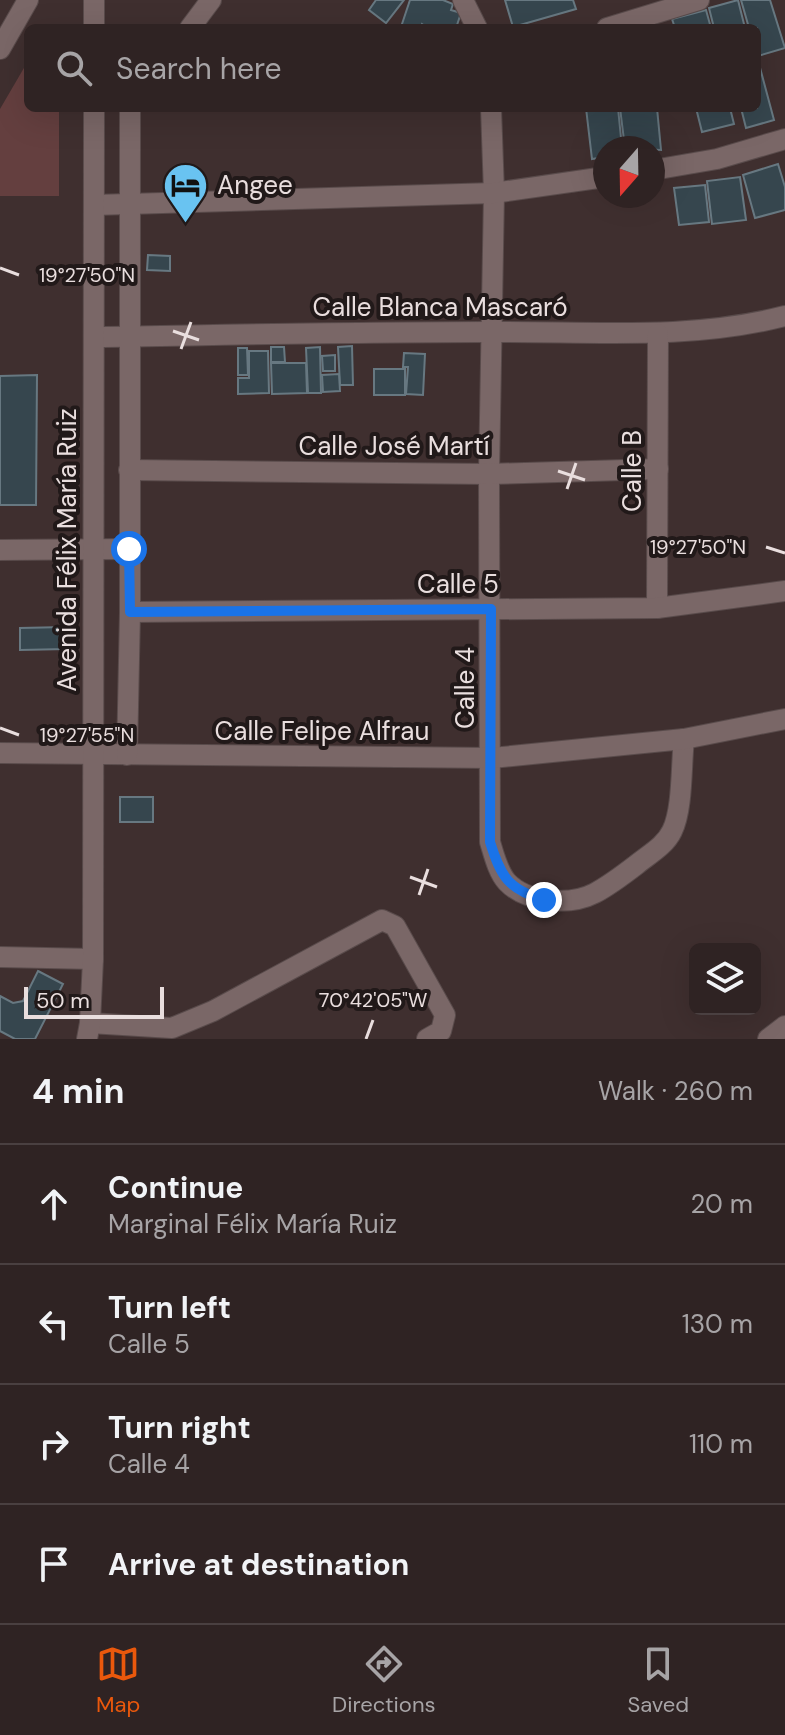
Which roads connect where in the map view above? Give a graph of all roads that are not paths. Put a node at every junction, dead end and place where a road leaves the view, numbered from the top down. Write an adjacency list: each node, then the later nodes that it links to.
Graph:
1 (28, 0): 10 (street)
2 (94, 0): 6 (street)
3 (211, 0): 7 (street)
4 (463, 0): 8 (street)
5 (692, 1): 9 (street)
6 (94, 24)
7 (193, 24)
8 (475, 24)
9 (620, 24)
10 (0, 49)
11 (94, 112): 19 (street, Avenida Félix María Ruiz)
12 (130, 112): 18 (street)
13 (491, 112): 17 (street, Calle 4)
14 (785, 139): 15 (street)
15 (665, 168)
16 (593, 179): 17 (street)
17 (494, 193): 18 (street); 21 (street, Calle 4)
18 (130, 202): 19 (street); 23 (street)
19 (94, 205): 24 (street, Avenida Félix María Ruiz)
20 (785, 316): 22 (street, Calle Blanca Mascaró)
21 (491, 331): 22 (street, Calle Blanca Mascaró); 23 (street, Calle Blanca Mascaró); 27 (street, Calle 4)
22 (658, 334): 25 (street, Calle B)
23 (129, 336): 24 (street, Calle Blanca Mascaró); 26 (street)
24 (94, 337): 30 (street, Avenida Félix María Ruiz)
25 (658, 469): 27 (street, Calle José Martí); 32 (street, Calle B)
26 (129, 470): 27 (street, Calle José Martí); 28 (street)
27 (489, 474): 33 (street, Calle 4)
28 (129, 549): 30 (street); 34 (street)
29 (0, 550): 30 (street)
30 (93, 550): 38 (street, Avenida Félix María Ruiz)
31 (785, 591): 32 (street, Calle 5)
32 (657, 608): 33 (street, Calle 5)
33 (491, 609): 34 (street, Calle 5); 40 (street, Calle 4)
34 (130, 612): 39 (street)
35 (785, 719): 36 (street, Calle Felipe Alfrau)
36 (684, 739): 40 (street, Calle Felipe Alfrau); 40 (street, Calle 4)
37 (0, 753): 38 (street, Calle Felipe Alfrau)
38 (93, 755): 39 (street, Calle Felipe Alfrau); 42 (street, Avenida Félix María Ruiz)
39 (127, 755): 40 (street, Calle Felipe Alfrau)
40 (492, 758)
41 (0, 957): 42 (street)
42 (93, 959): 44 (street, Avenida Félix María Ruiz)
43 (785, 1026): 46 (street)
44 (88, 1031): 45 (street)
45 (427, 1039)
46 (768, 1039)

